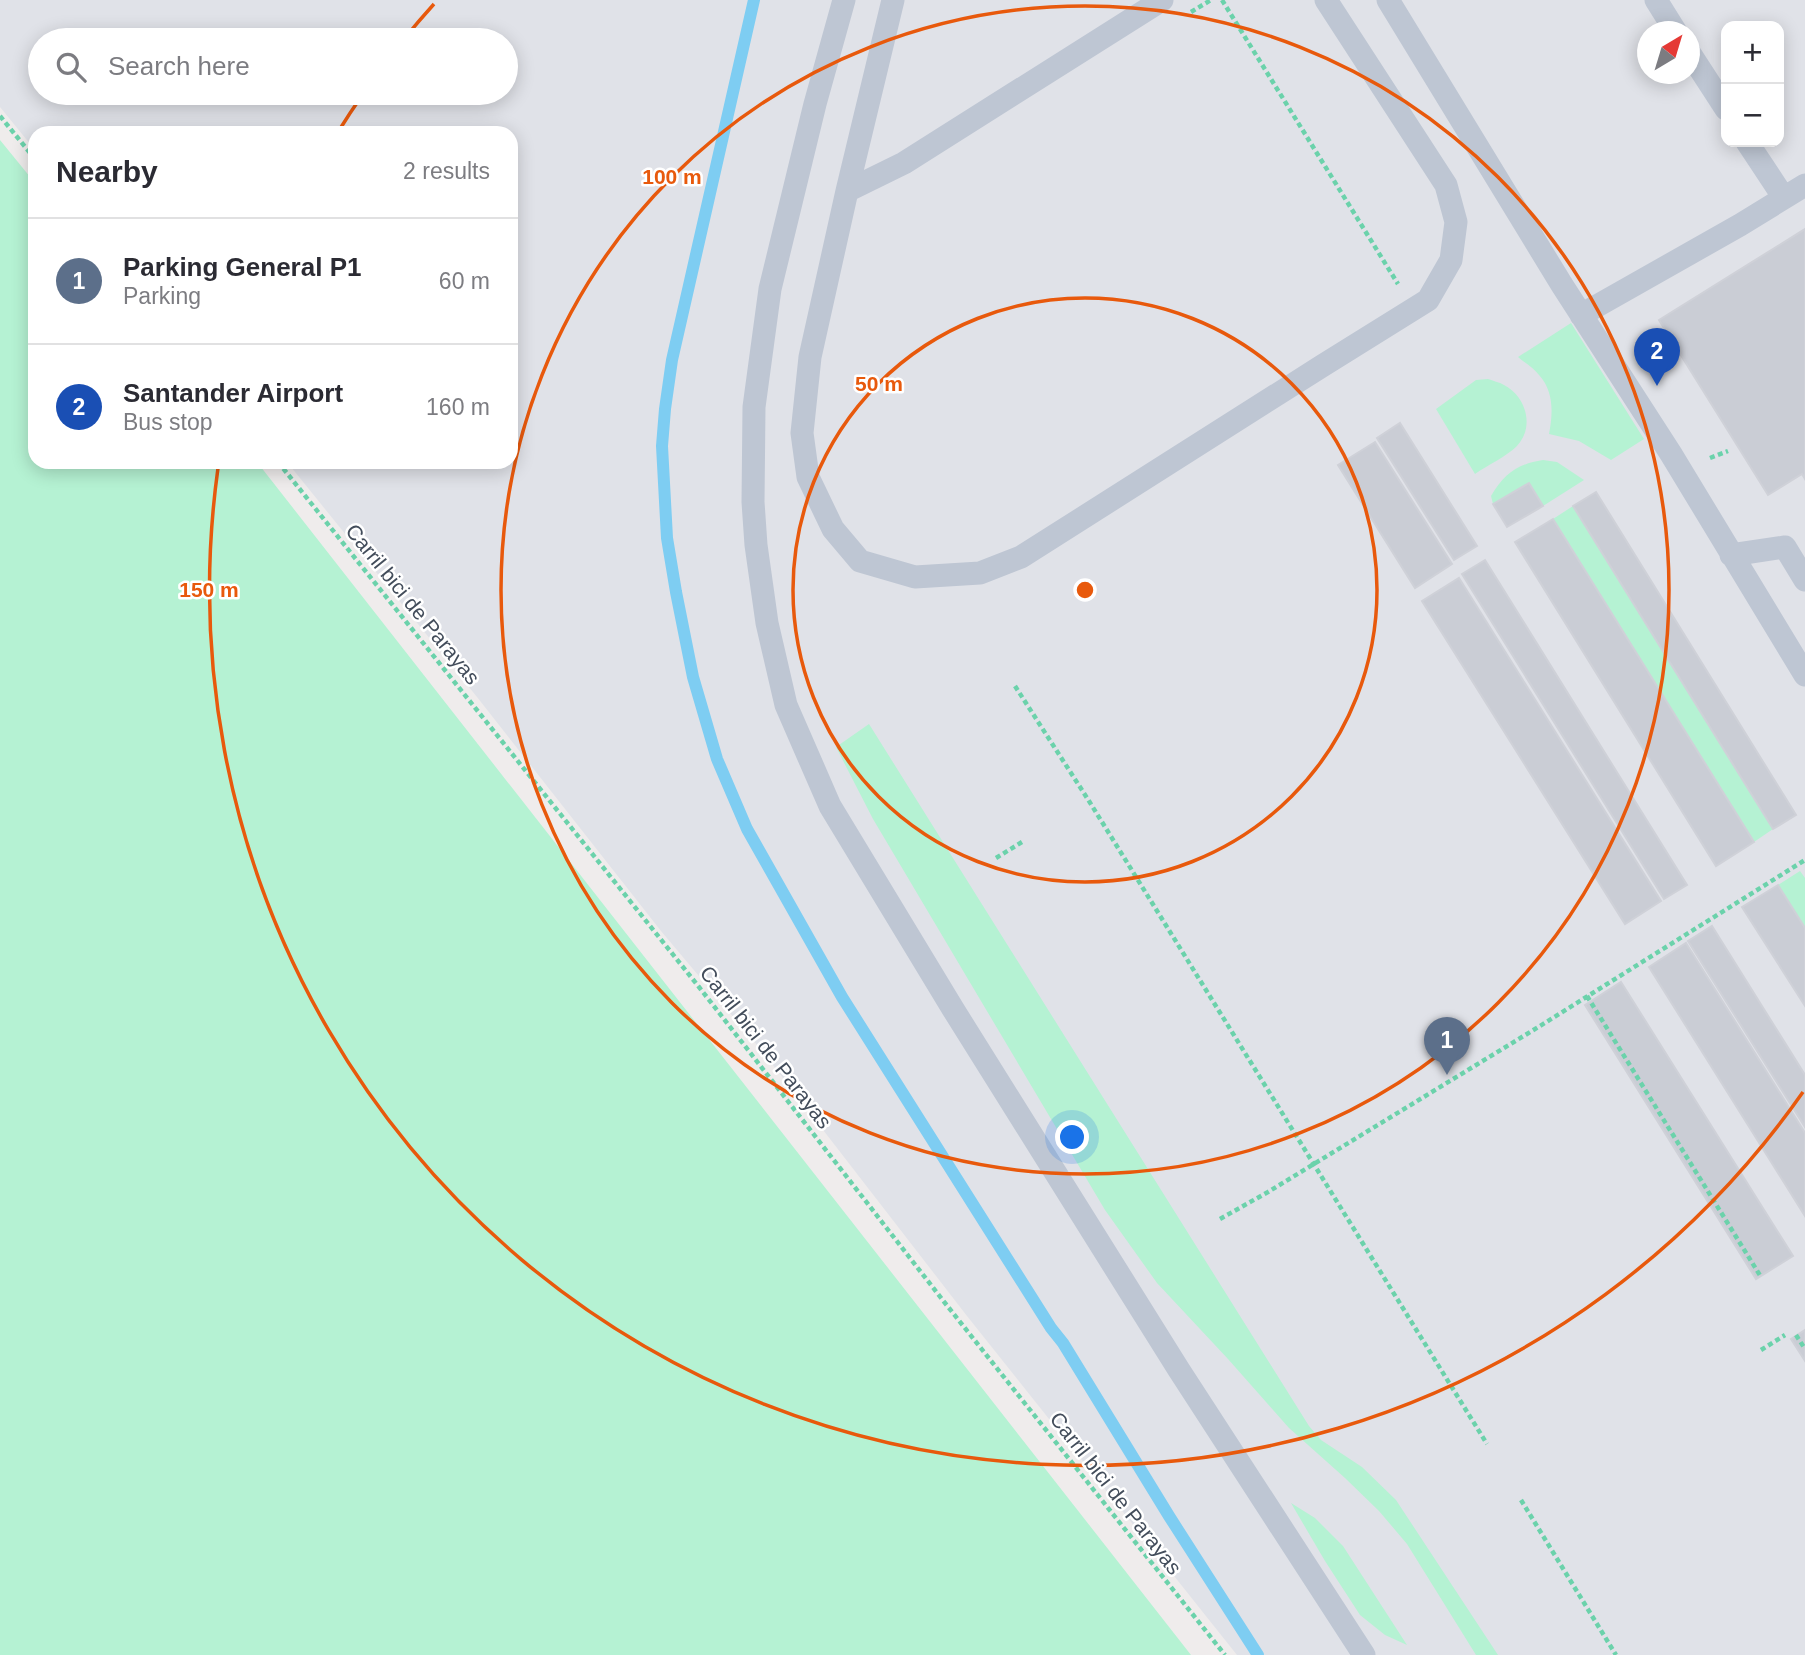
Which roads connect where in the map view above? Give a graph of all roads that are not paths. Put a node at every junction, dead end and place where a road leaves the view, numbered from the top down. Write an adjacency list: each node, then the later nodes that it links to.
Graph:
1 (844, 0): 18 (lane)
2 (893, 0): 12 (lane)
3 (1162, 0): 12 (lane)
4 (1326, 0): 12 (lane)
5 (1388, 0): 14 (lane)
6 (1656, 0): 7 (lane)
7 (1669, 21)
8 (1700, 69): 9 (lane)
9 (1721, 101)
10 (1750, 147): 13 (lane)
11 (1805, 185): 13 (lane)
12 (847, 191)
13 (1784, 198): 14 (lane)
14 (1581, 315): 15 (lane)
15 (1731, 555): 16 (lane); 17 (lane)
16 (1805, 580)
17 (1805, 675)
18 (1364, 1655)

